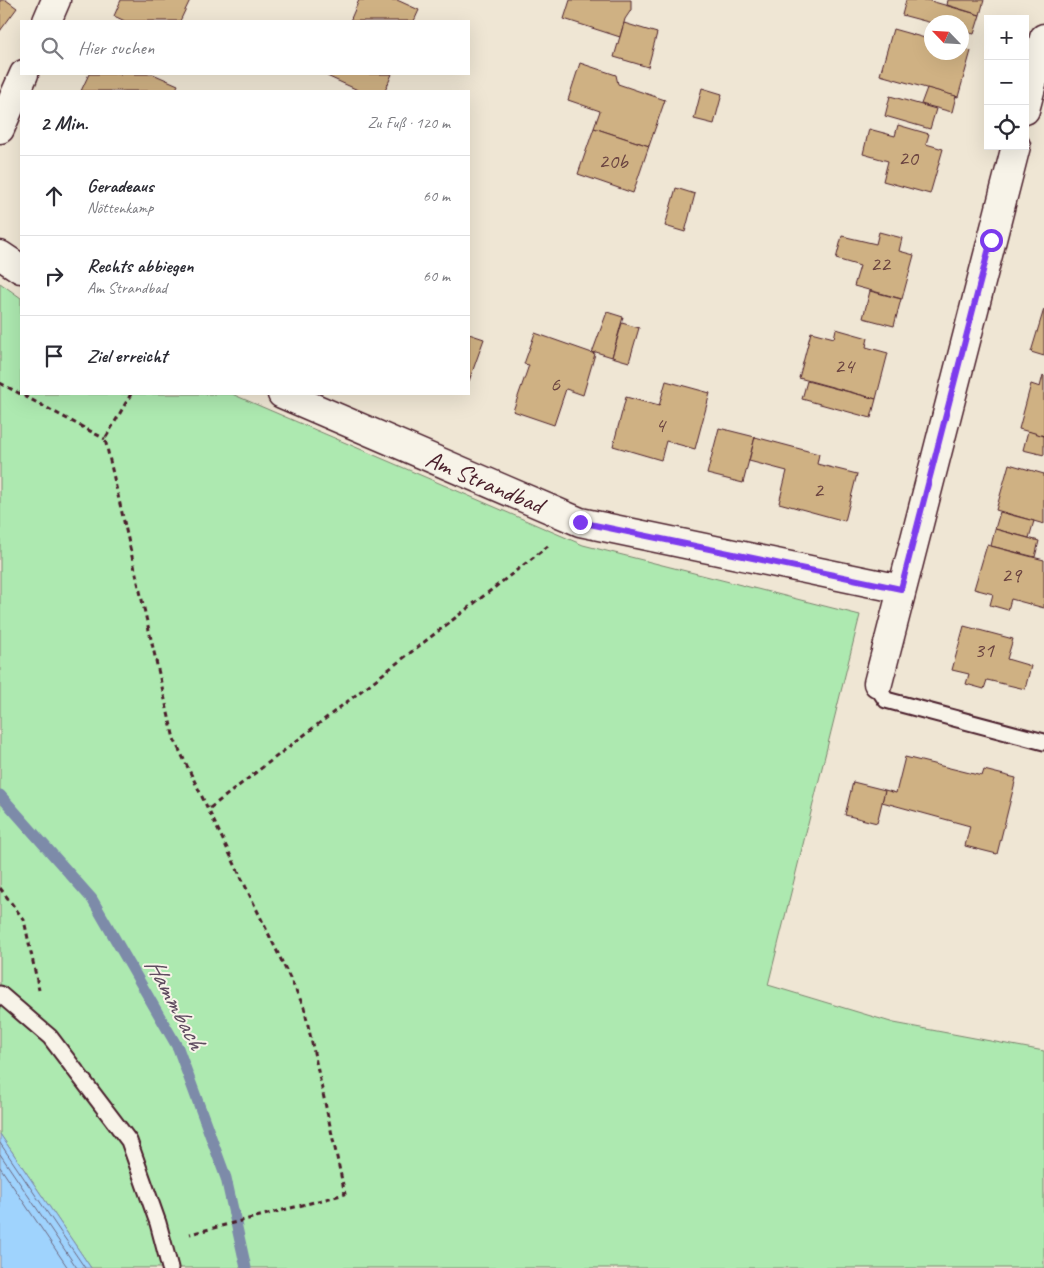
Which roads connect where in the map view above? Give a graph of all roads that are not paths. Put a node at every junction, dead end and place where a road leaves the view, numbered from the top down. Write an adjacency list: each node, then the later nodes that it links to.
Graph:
1 (56, 0): 2 (street)
2 (47, 20)
3 (1044, 38): 5 (street)
4 (24, 75): 6 (street)
5 (1026, 105)
6 (0, 129)
7 (1015, 150): 11 (street)
8 (0, 255): 9 (street)
9 (20, 268)
10 (284, 395): 11 (street, Am Strandbad)
11 (901, 589): 12 (street)
12 (878, 683): 13 (lane)
13 (1044, 742)
14 (0, 994): 15 (lane)
15 (170, 1268)

